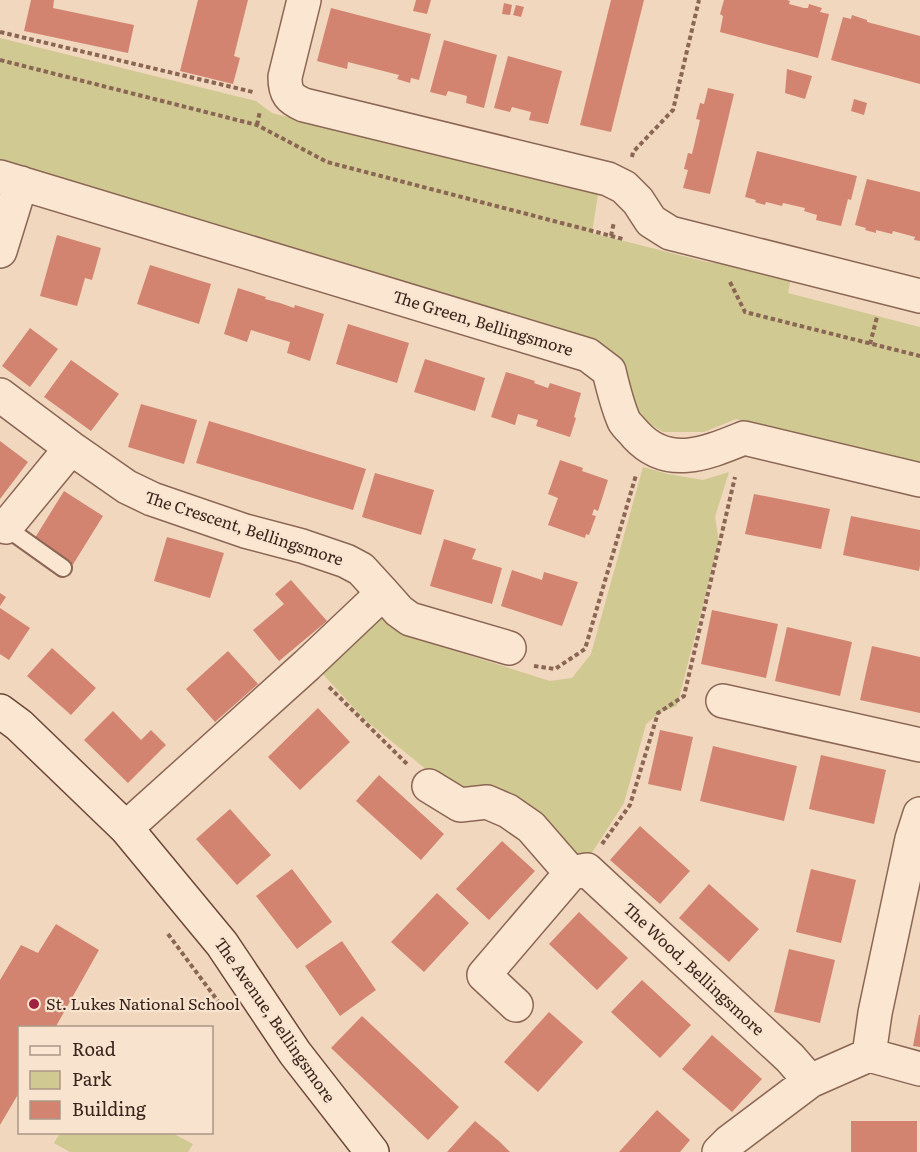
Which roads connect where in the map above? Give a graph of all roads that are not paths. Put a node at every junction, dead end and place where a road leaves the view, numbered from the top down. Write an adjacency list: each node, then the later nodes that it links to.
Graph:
1 (304, 0): 4 (street)
2 (11, 180): 3 (street); 7 (street, The Green, Bellingsmore)
3 (0, 251)
4 (920, 296)
5 (0, 394): 6 (street, The Crescent, Bellingsmore)
6 (71, 448): 8 (street); 10 (street, The Crescent, Bellingsmore)
7 (920, 480)
8 (3, 525): 9 (lane)
9 (63, 568)
10 (383, 592): 11 (street, The Crescent, Bellingsmore); 17 (street)
11 (509, 648)
12 (723, 701): 14 (street)
13 (0, 711): 17 (street, The Avenue, Bellingsmore)
14 (920, 745)
15 (429, 786): 18 (street, The Wood, Bellingsmore)
16 (920, 814): 20 (street)
17 (126, 828): 23 (street, The Avenue, Bellingsmore)
18 (579, 872): 19 (street); 22 (street, The Wood, Bellingsmore)
19 (516, 1005)
20 (869, 1055): 21 (street); 22 (street)
21 (920, 1069)
22 (810, 1081): 24 (street)
23 (372, 1152)
24 (719, 1152)

